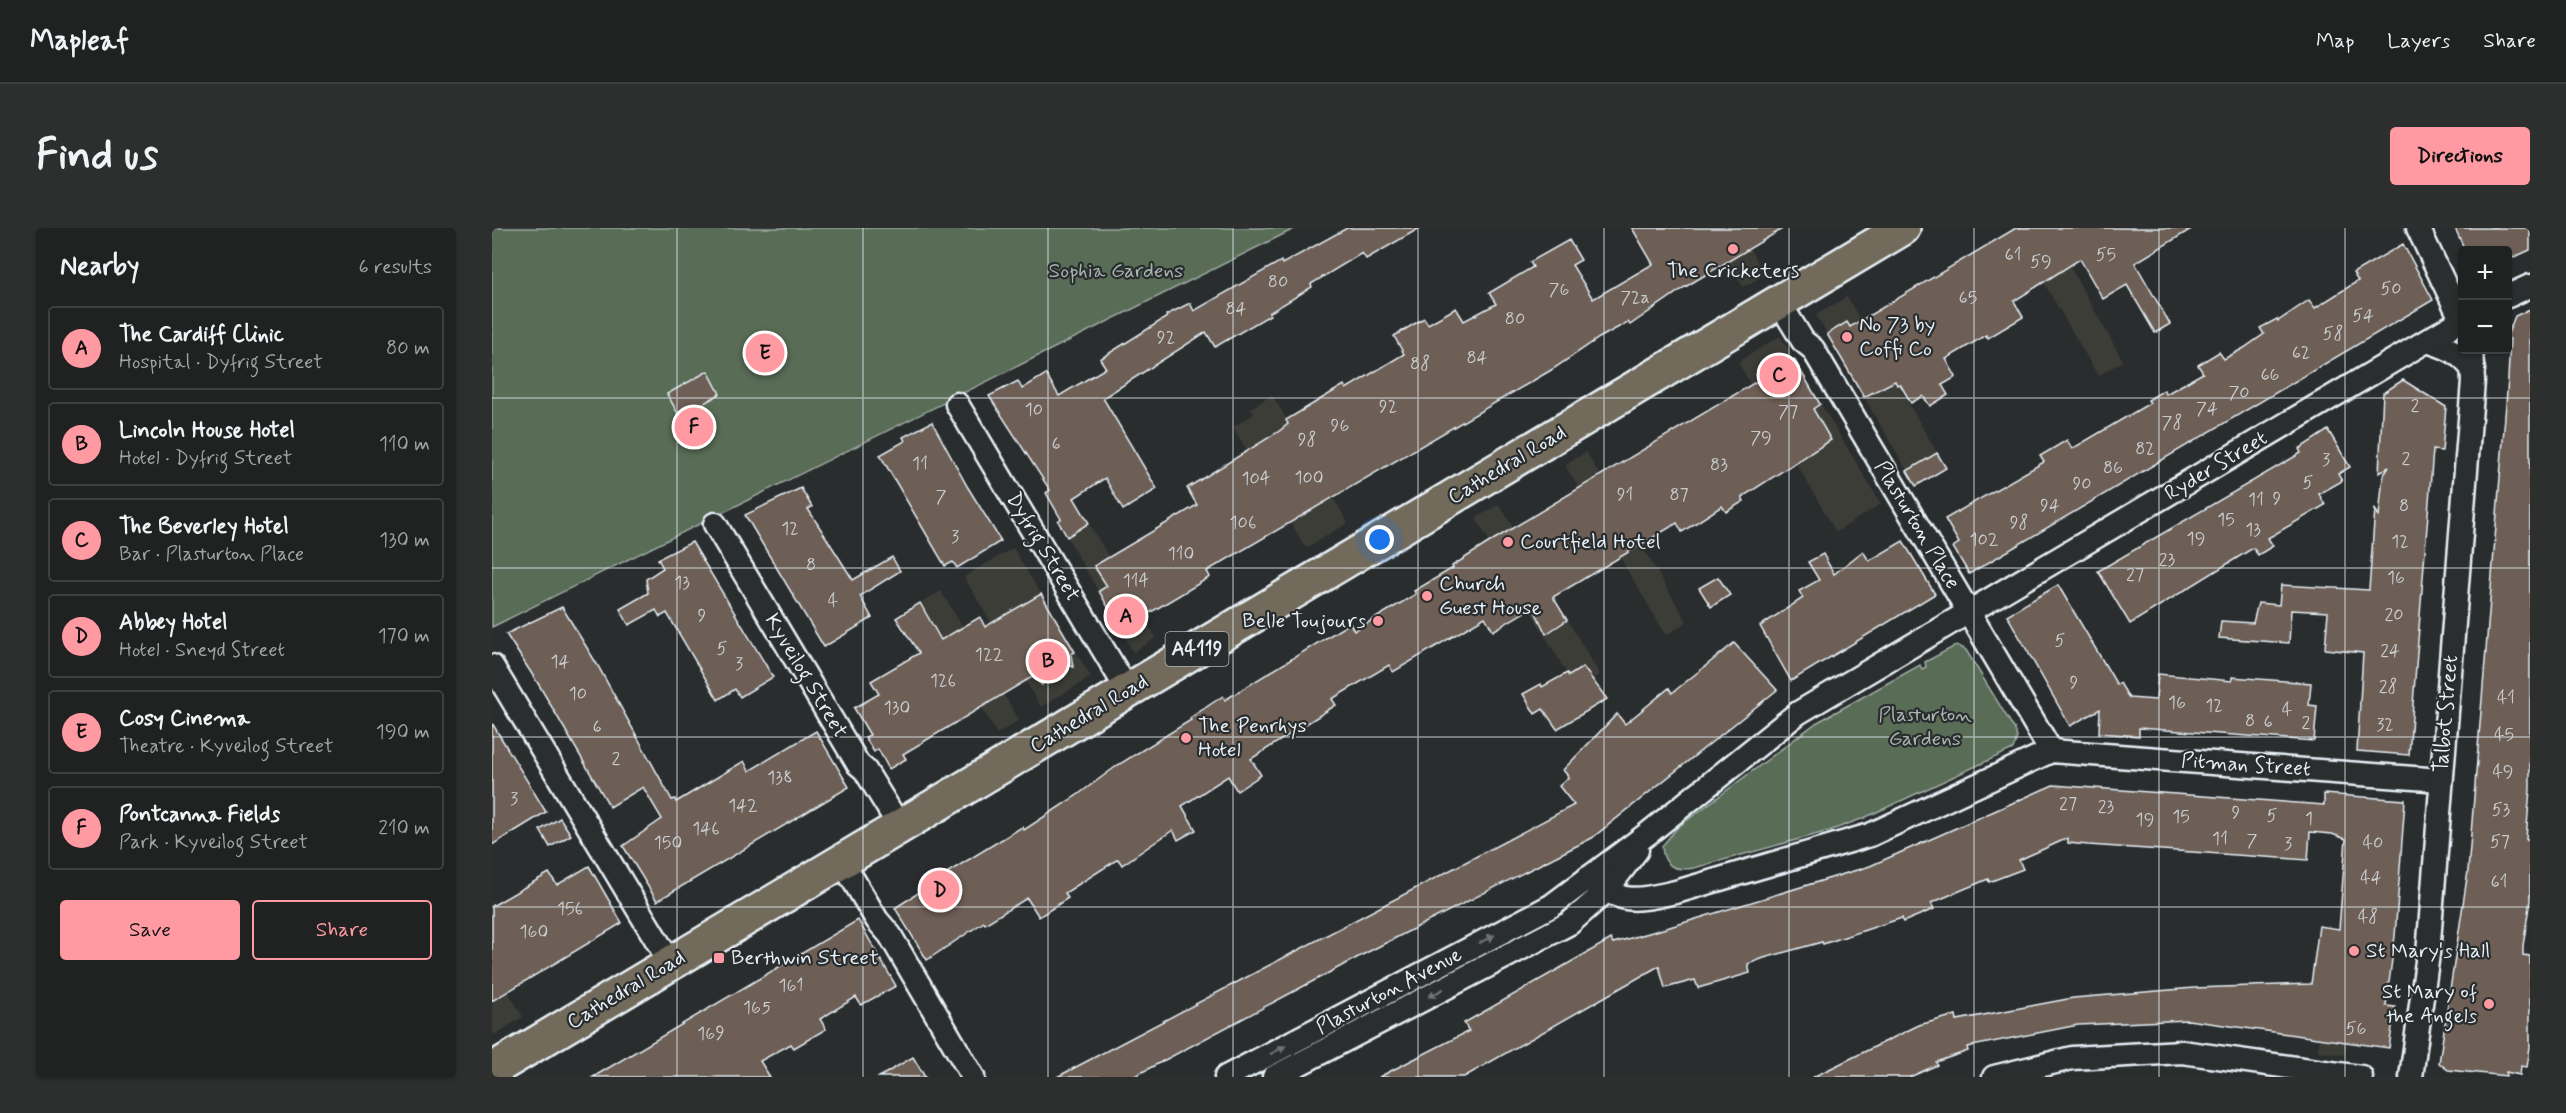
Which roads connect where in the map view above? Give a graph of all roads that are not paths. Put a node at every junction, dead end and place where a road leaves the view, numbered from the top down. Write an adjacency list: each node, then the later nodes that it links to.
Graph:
1 (1903, 228): 5 (main road, Cathedral Road / A4119)
2 (2418, 228): 6 (street)
3 (2530, 285): 4 (street)
4 (2512, 294)
5 (1779, 302): 12 (street, Plasturton Place); 14 (main road, Cathedral Road / A4119)
6 (2458, 313)
7 (2458, 323): 8 (street, Ryder Street)
8 (2427, 341): 9 (street); 12 (street, Ryder Street)
9 (2472, 360): 16 (street, Talbot Street)
10 (957, 404): 14 (street, Dyfrig Street)
11 (715, 524): 17 (street, Kyveilog Street)
12 (1970, 613): 15 (street, Plasturton Place); 19 (street)
13 (492, 666): 20 (street)
14 (1128, 691): 17 (main road, Cathedral Road / A4119)
15 (2051, 751): 16 (street, Pitman Street); 19 (street)
16 (2441, 780): 27 (street, Talbot Street)
17 (900, 827): 18 (main road, Cathedral Road / A4119)
18 (842, 861): 20 (main road, Cathedral Road / A4119); 22 (street)
19 (1596, 885): 23 (street, Plasturton Avenue, one-way to 19); 24 (street, Plasturton Avenue, one-way to 24)
20 (670, 964): 21 (main road, Cathedral Road / A4119)
21 (492, 1070)
22 (973, 1077)
23 (1226, 1077)
24 (1274, 1077)
25 (1994, 1077): 26 (street)
26 (2361, 1077)
27 (2411, 1077)

